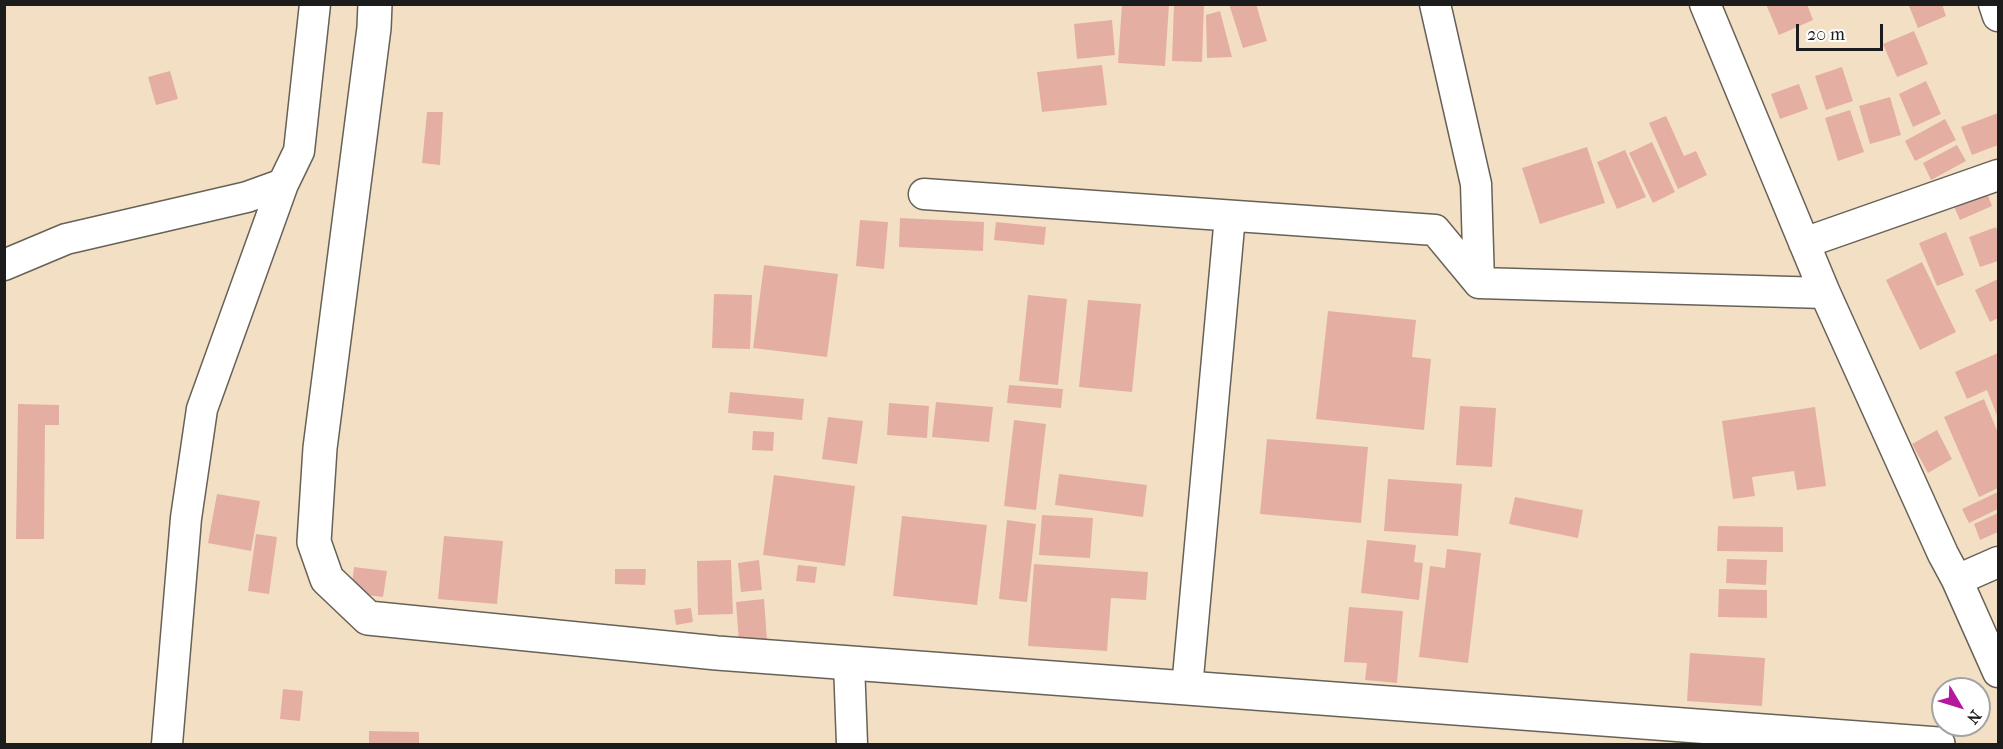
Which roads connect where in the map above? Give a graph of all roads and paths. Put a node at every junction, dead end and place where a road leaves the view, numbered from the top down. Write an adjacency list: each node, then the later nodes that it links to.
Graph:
1 (315, 4): 6 (street)
2 (375, 4): 15 (street)
3 (1435, 4): 11 (street)
4 (1705, 4): 9 (street)
5 (1998, 175): 9 (street)
6 (283, 184): 10 (street); 18 (street)
7 (924, 194): 8 (street)
8 (1230, 216): 11 (street); 17 (street)
9 (1804, 243): 12 (street)
10 (4, 265)
11 (1479, 284): 12 (street)
12 (1825, 293): 14 (street)
13 (1998, 562): 14 (street)
14 (1957, 580): 16 (street)
15 (849, 663): 17 (street); 19 (street)
16 (1998, 672)
17 (1187, 688): 20 (street)
18 (167, 744)
19 (852, 744)
20 (1923, 744)

